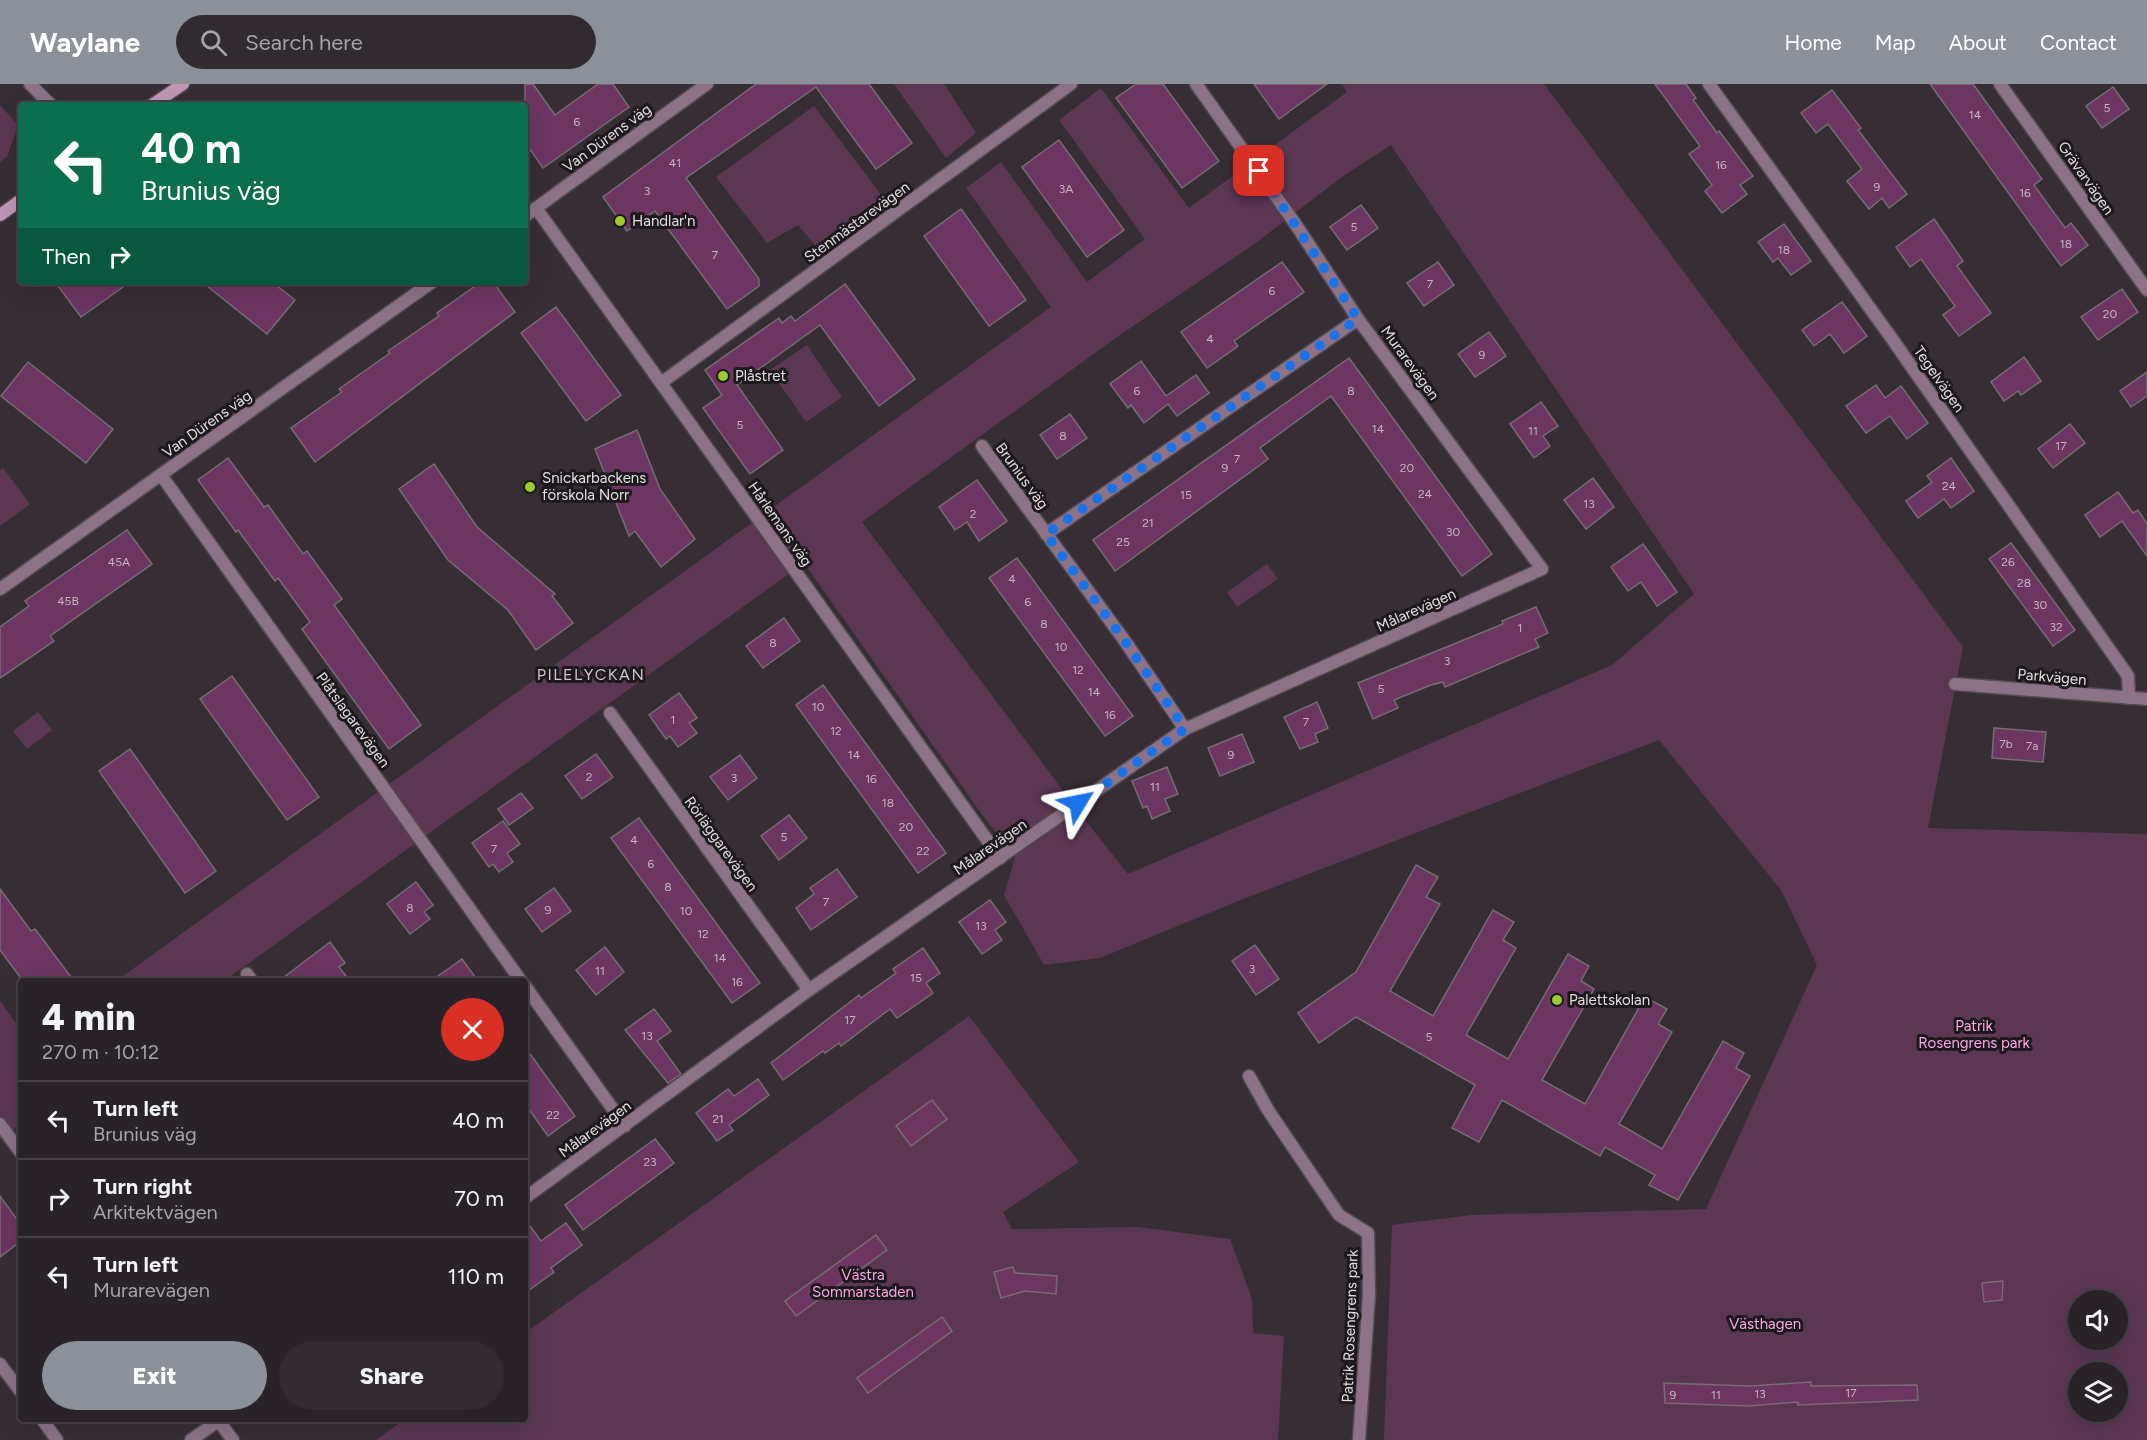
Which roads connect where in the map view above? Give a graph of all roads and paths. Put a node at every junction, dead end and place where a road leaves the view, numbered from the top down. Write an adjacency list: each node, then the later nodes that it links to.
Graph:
1 (30, 84): 8 (street)
2 (183, 84): 9 (street)
3 (1071, 84): 17 (street, Stenmästarevägen)
4 (1196, 84): 16 (street, Murarevägen)
5 (1709, 84): 24 (street, Tegelvägen)
6 (2000, 84): 15 (street, Grävarvägen)
7 (704, 85): 11 (street, Van Dürens väg)
8 (48, 102)
9 (156, 102)
10 (18, 202): 13 (street)
11 (536, 208): 12 (street, Van Dürens väg); 17 (street, Hårlemans väg)
12 (528, 214)
13 (0, 215)
14 (428, 285): 19 (street, Van Dürens väg)
15 (2147, 290)
16 (1358, 319): 20 (street); 21 (street, Murarevägen)
17 (661, 383): 28 (street, Hårlemans väg)
18 (982, 446): 20 (street, Brunius väg)
19 (160, 475): 22 (street, Van Dürens väg); 29 (street, Plåtslagarevägen)
20 (1046, 534): 27 (street, Brunius väg)
21 (1542, 569): 27 (street, Målarevägen)
22 (0, 590)
23 (1955, 684): 24 (street, Parkvägen)
24 (2129, 698): 25 (street, Parkvägen)
25 (2147, 699)
26 (610, 713): 31 (street, Rörläggarevägen)
27 (1185, 729): 28 (street, Målarevägen)
28 (1000, 858): 31 (street, Målarevägen)
29 (519, 978)
30 (528, 990): 34 (street)
31 (809, 990): 34 (street, Målarevägen)
32 (1249, 1076): 45 (street, Patrik Rosengrens park)
33 (0, 1124): 35 (street)
34 (625, 1126): 36 (street, Målarevägen)
35 (18, 1149)
36 (528, 1196)
37 (0, 1364): 38 (street)
38 (18, 1388)
39 (44, 1422): 42 (street)
40 (216, 1422): 43 (street)
41 (220, 1422): 44 (street)
42 (57, 1440)
43 (191, 1440)
44 (232, 1440)
45 (1359, 1440)

